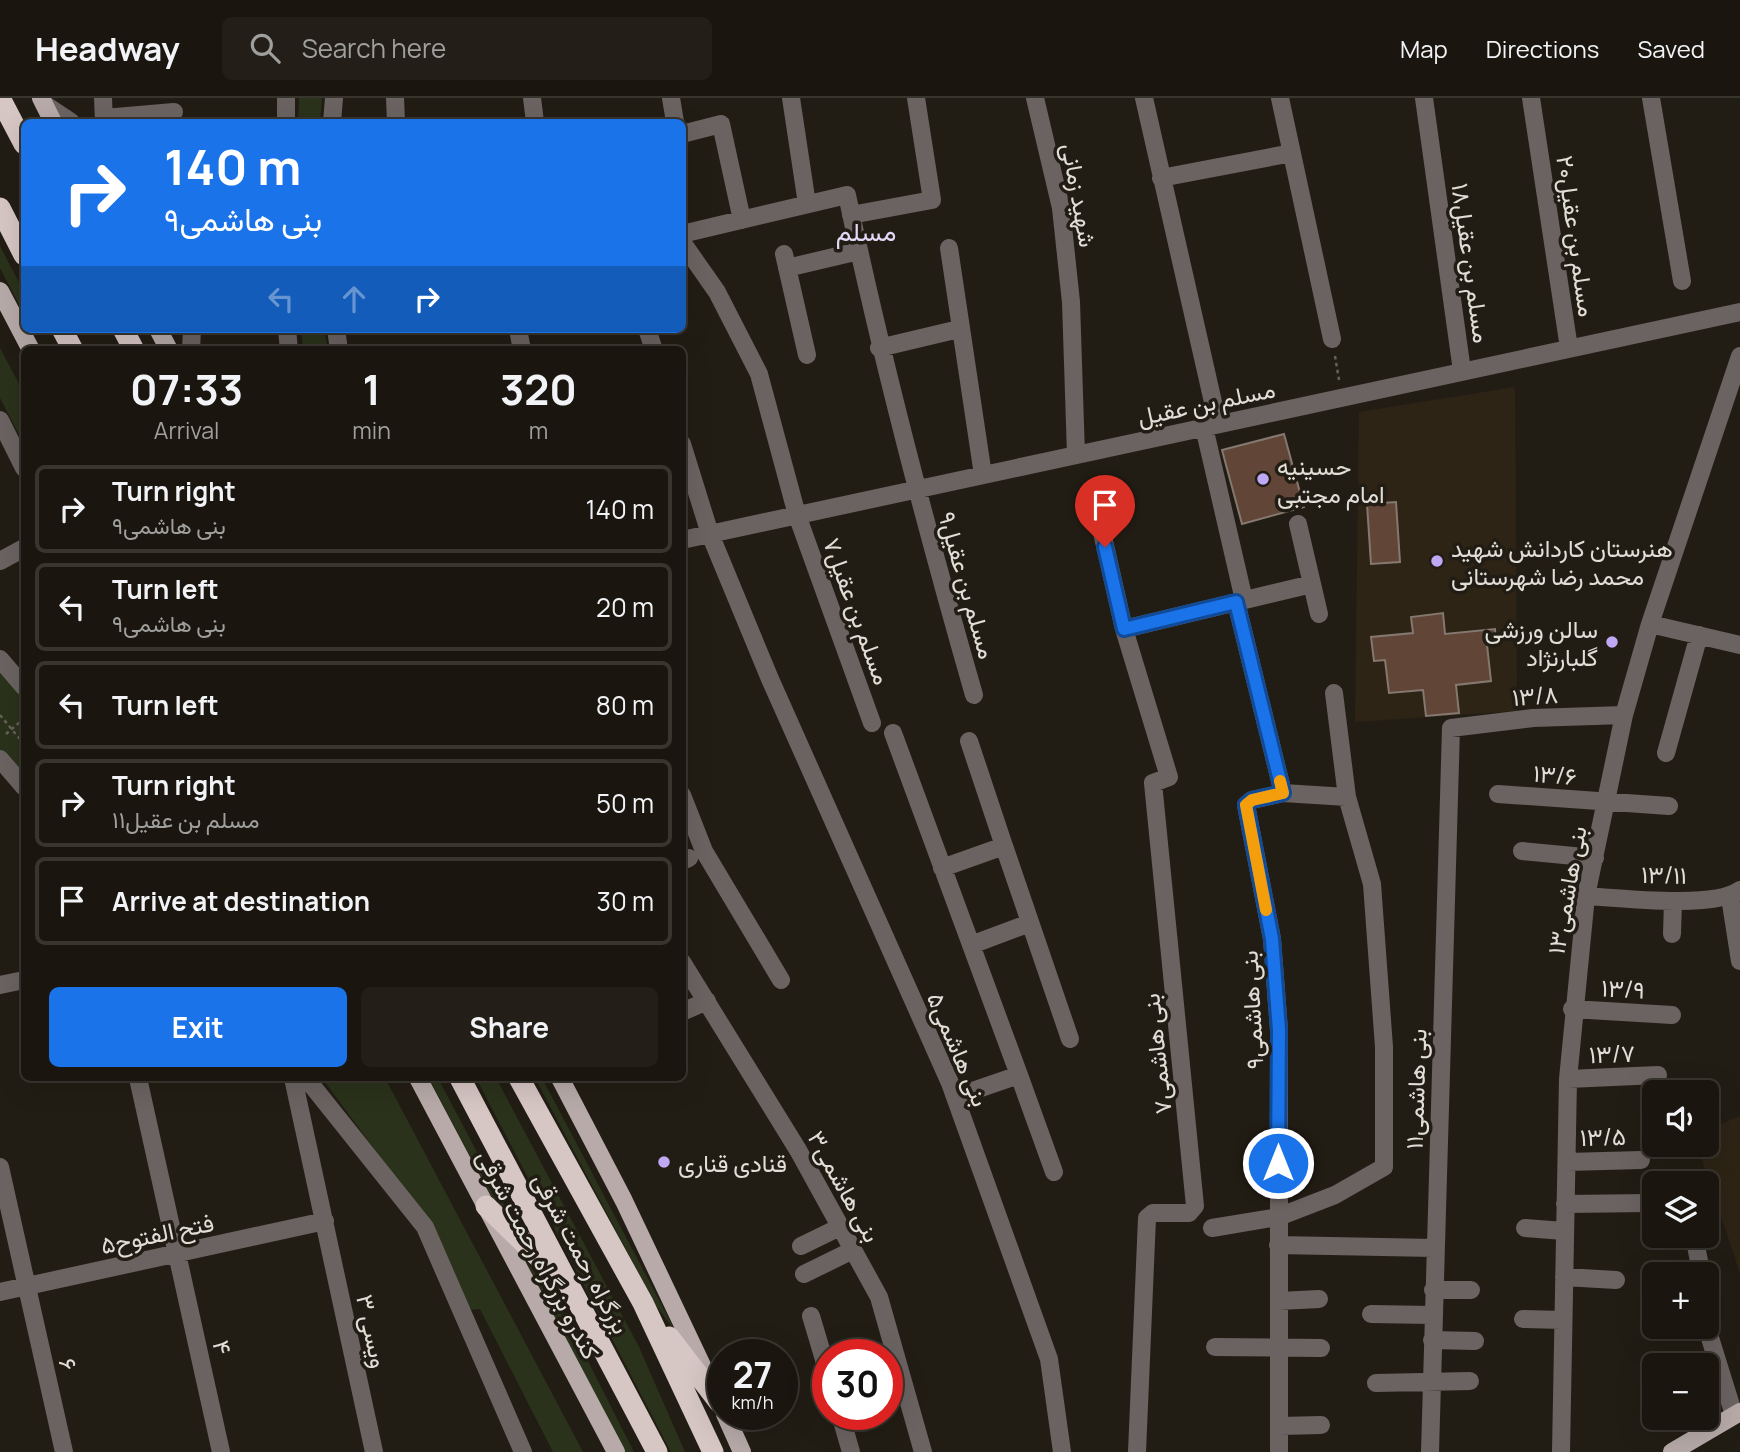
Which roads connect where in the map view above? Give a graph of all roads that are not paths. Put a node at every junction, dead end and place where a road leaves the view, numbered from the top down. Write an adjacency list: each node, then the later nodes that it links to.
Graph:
1 (0, 98): 28 (highway)
2 (103, 98): 20 (street)
3 (286, 98): 22 (street)
4 (334, 98): 23 (street)
5 (395, 98): 24 (street)
6 (532, 98): 25 (street)
7 (671, 98): 26 (street)
8 (791, 98): 31 (street)
9 (916, 98): 33 (street)
10 (1035, 98): 53 (street, شهید زمانی)
11 (1144, 98): 30 (street)
12 (1280, 98): 29 (street)
13 (1424, 98): 50 (street, مسلم بن عقیل۱۸)
14 (1531, 98): 47 (street, مسلم بن عقیل۲۰)
15 (1651, 98): 40 (street)
16 (42, 101): 18 (main road); 19 (street)
17 (174, 112): 21 (street)
18 (51, 119)
19 (67, 119)
20 (104, 119)
21 (113, 119)
22 (286, 119)
23 (332, 119)
24 (396, 119)
25 (535, 119)
26 (674, 119)
27 (686, 133): 34 (street)
28 (21, 138)
29 (1292, 153): 30 (street); 45 (street)
30 (1161, 178): 52 (street)
31 (807, 204): 33 (street); 34 (street)
32 (0, 208): 38 (highway)
33 (851, 215): 39 (street, مسلم بن عقیل۹)
34 (742, 220): 35 (street)
35 (686, 233)
36 (686, 248): 59 (street, مسلم بن عقیل۷)
37 (949, 248): 43 (street)
38 (21, 250)
39 (859, 251): 46 (street, مسلم بن عقیل۹); 48 (street)
40 (1682, 281)
41 (0, 292): 44 (main road)
42 (1740, 312): 47 (street, مسلم بن عقیل)
43 (959, 328): 46 (street); 56 (street)
44 (21, 331)
45 (1332, 340)
46 (879, 348): 57 (street, مسلم بن عقیل۹)
47 (1569, 348): 50 (street, مسلم بن عقیل)
48 (807, 355)
49 (1740, 356): 68 (street, بنی هاشمی۱۳)
50 (1462, 371): 52 (street, مسلم بن عقیل)
51 (0, 421): 55 (street)
52 (1211, 426): 53 (street, مسلم بن عقیل); 66 (street)
53 (1076, 455): 56 (street, مسلم بن عقیل)
54 (686, 457): 61 (street, بنی هاشمی۵)
55 (21, 462)
56 (983, 475): 57 (street, مسلم بن عقیل)
57 (915, 489): 59 (street, مسلم بن عقیل); 75 (street, مسلم بن عقیل۹)
58 (1093, 493): 69 (street)
59 (797, 515): 61 (street, مسلم بن عقیل); 77 (street, مسلم بن عقیل۷)
60 (1297, 524): 65 (street)
61 (710, 534): 62 (street, مسلم بن عقیل); 120 (street, بنی هاشمی۵)
62 (686, 539)
63 (21, 550): 64 (street)
64 (0, 561)
65 (1312, 584): 66 (street); 67 (street)
66 (1240, 601): 69 (street); 84 (street)
67 (1319, 614)
68 (1650, 624): 70 (street); 76 (street, بنی هاشمی۱۳)
69 (1124, 629): 183 (street, بنی هاشمی۷)
70 (1699, 635): 71 (street); 81 (street)
71 (1740, 645)
72 (0, 659): 73 (street)
73 (21, 684)
74 (1334, 693): 86 (street)
75 (974, 695)
76 (1624, 715): 78 (street, ۱۳/۸); 87 (street, بنی هاشمی۱۳)
77 (872, 723)
78 (1451, 728): 136 (street, بنی هاشمی۱۱)
79 (893, 733): 93 (street)
80 (969, 741): 90 (street)
81 (1666, 753)
82 (0, 759): 83 (street)
83 (21, 783)
84 (1283, 793): 86 (street); 128 (street, بنی هاشمی۹)
85 (1498, 794): 87 (street, ۱۳/۶)
86 (1347, 797): 128 (street)
87 (1608, 803): 89 (street, ۱۳/۶); 92 (street, بنی هاشمی۱۳)
88 (686, 805): 102 (street)
89 (1669, 806)
90 (1004, 846): 93 (street); 97 (street)
91 (1522, 851): 92 (street)
92 (1595, 858): 95 (street, بنی هاشمی۱۳)
93 (942, 867): 99 (street)
94 (1735, 894): 96 (street, ۱۳/۱۱); 100 (street)
95 (1586, 896): 96 (street, ۱۳/۱۱); 106 (street, بنی هاشمی۱۳)
96 (1673, 901): 98 (street)
97 (1030, 923): 99 (street); 109 (street)
98 (1672, 934)
99 (971, 946): 110 (street)
100 (1740, 961)
101 (686, 967): 105 (street, بنی هاشمی۳)
102 (781, 980)
103 (21, 981): 104 (street)
104 (0, 985)
105 (707, 1001): 107 (street); 130 (street, بنی هاشمی۳)
106 (1572, 1009): 108 (street, ۱۳/۹); 112 (street, بنی هاشمی۱۳)
107 (686, 1010)
108 (1672, 1015)
109 (1070, 1039)
110 (1018, 1075): 120 (street); 124 (street)
111 (1658, 1075): 112 (street, ۱۳/۷)
112 (1568, 1079): 122 (street, بنی هاشمی۱۳)
113 (139, 1081): 138 (street, ۴)
114 (294, 1081): 129 (street, ویسی ۳)
115 (308, 1081): 175 (street)
116 (420, 1081): 127 (main road, کندرو بزرگراه رحمت شرقی)
117 (462, 1081): 145 (highway, بزرگراه رحمت شرقی)
118 (521, 1081): 149 (highway, بزرگراه رحمت شرقی)
119 (561, 1081): 162 (main road)
120 (955, 1097): 182 (street, بنی هاشمی۵)
121 (1641, 1160): 122 (street, ۱۳/۵)
122 (1567, 1162): 126 (street, بنی هاشمی۱۳)
123 (0, 1167): 142 (street, ۶)
124 (1054, 1172)
125 (1642, 1203): 126 (street)
126 (1565, 1204): 133 (street, بنی هاشمی۱۳)
127 (486, 1206): 145 (highway); 176 (main road, کندرو بزرگراه رحمت شرقی)
128 (1278, 1217): 131 (street); 134 (street, بنی هاشمی۹)
129 (325, 1221): 138 (street, فتح الفتوح۵); 174 (street, ویسی ۳)
130 (840, 1227): 135 (street); 137 (street, بنی هاشمی۳)
131 (1212, 1228)
132 (1525, 1228): 133 (street)
133 (1564, 1231): 140 (street, بنی هاشمی۱۳)
134 (1278, 1245): 136 (street); 148 (street, بنی هاشمی۹)
135 (801, 1246)
136 (1434, 1248): 143 (street, بنی هاشمی۱۱)
137 (853, 1250): 139 (street); 181 (street, بنی هاشمی۳)
138 (177, 1254): 142 (street, فتح الفتوح۵); 173 (street, ۴)
139 (804, 1274)
140 (1564, 1277): 141 (street); 154 (street, بنی هاشمی۱۳)
141 (1616, 1280)
142 (26, 1287): 146 (street, فتح الفتوح۵); 172 (street, ۶)
143 (1433, 1290): 144 (street); 152 (street, بنی هاشمی۱۱)
144 (1471, 1290)
145 (573, 1291): 177 (highway, بزرگراه رحمت شرقی)
146 (0, 1292)
147 (1319, 1299): 148 (street)
148 (1279, 1301): 160 (street, بنی هاشمی۹)
149 (643, 1303): 166 (highway); 178 (highway, بزرگراه رحمت شرقی)
150 (1371, 1314): 152 (street)
151 (811, 1315): 155 (street)
152 (1432, 1315): 157 (street, بنی هاشمی۱۱)
153 (1523, 1319): 154 (street)
154 (1563, 1320): 186 (street, بنی هاشمی۱۳)
155 (818, 1339)
156 (1711, 1339): 167 (street)
157 (1432, 1340): 158 (street); 164 (street, بنی هاشمی۱۱)
158 (1475, 1341)
159 (1215, 1347): 160 (street)
160 (1279, 1348): 161 (street); 169 (street, بنی هاشمی۹)
161 (1321, 1348)
162 (707, 1376)
163 (1470, 1381): 164 (street)
164 (1431, 1382): 165 (street); 185 (street, بنی هاشمی۱۱)
165 (1376, 1383)
166 (707, 1388)
167 (1737, 1413): 187 (main road)
168 (1321, 1425): 169 (street)
169 (1280, 1426): 184 (street, بنی هاشمی۹)
170 (732, 1430): 179 (main road)
171 (845, 1430): 180 (street)
172 (64, 1452)
173 (221, 1452)
174 (374, 1452)
175 (523, 1452)
176 (616, 1452)
177 (657, 1452)
178 (713, 1452)
179 (742, 1452)
180 (851, 1452)
181 (923, 1452)
182 (1062, 1452)
183 (1137, 1452)
184 (1279, 1452)
185 (1430, 1452)
186 (1561, 1452)
187 (1672, 1452)

